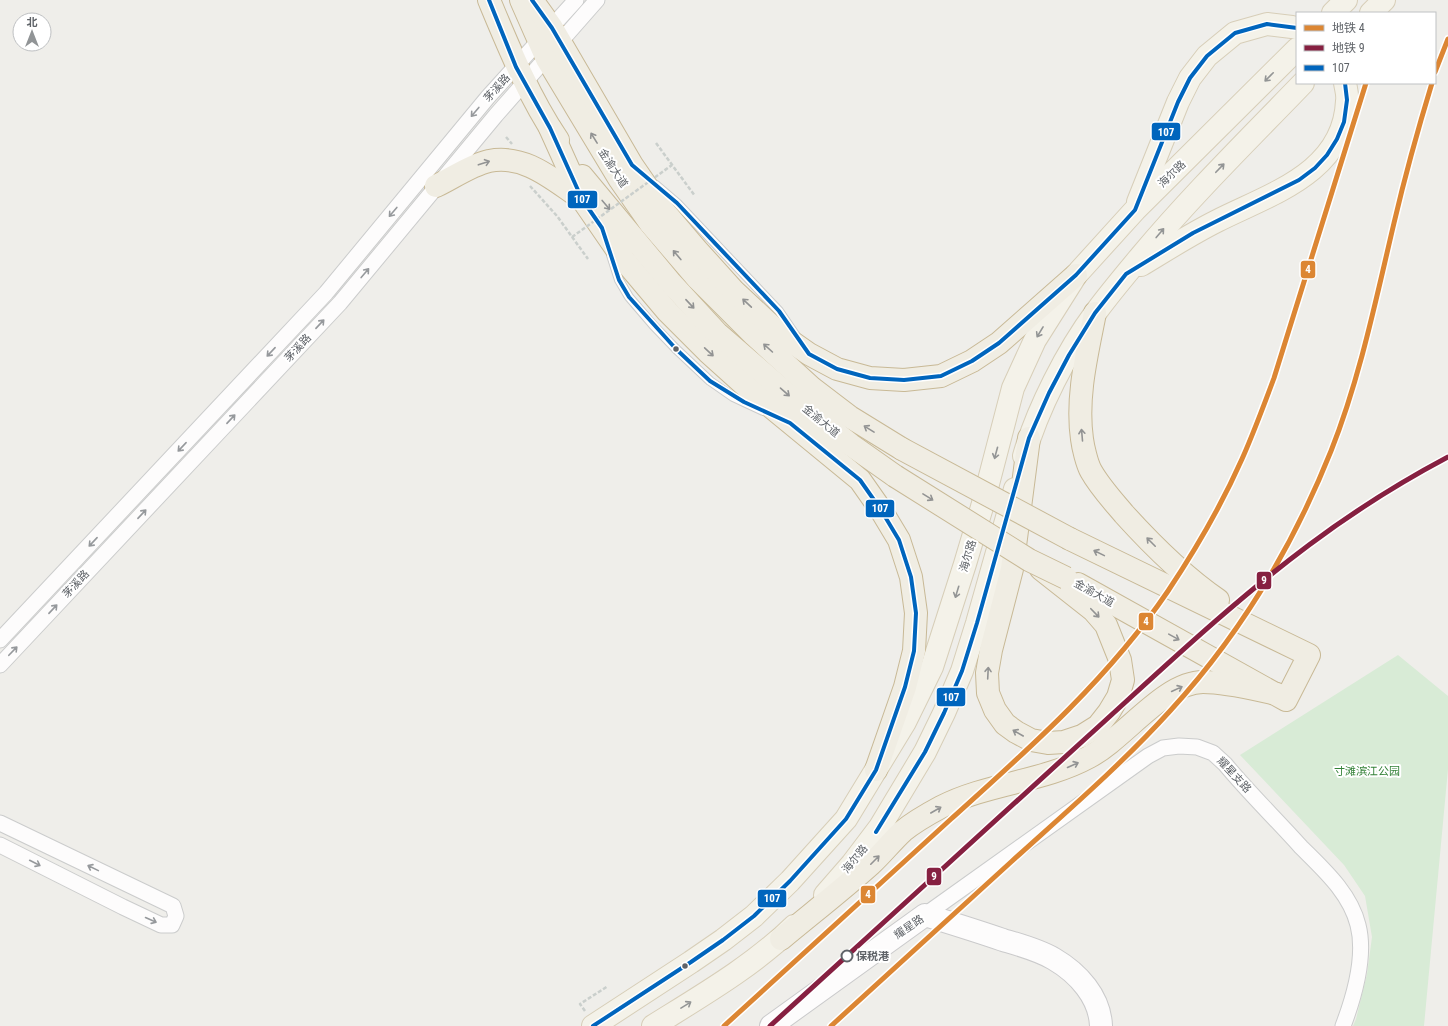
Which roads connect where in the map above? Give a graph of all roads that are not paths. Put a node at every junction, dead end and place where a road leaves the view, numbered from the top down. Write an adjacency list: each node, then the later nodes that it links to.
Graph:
1 (489, 0): 11 (highway, 金渝大道)
2 (521, 0): 9 (highway, 金渝大道)
3 (532, 0): 9 (highway)
4 (576, 0): 9 (street, 茅溪路)
5 (597, 0): 9 (street, 茅溪路)
6 (1384, 0): 7 (main road)
7 (1372, 12)
8 (1296, 28): 17 (main road)
9 (550, 43): 11 (street, 茅溪路); 19 (highway, one-way to 9); 23 (highway, 金渝大道, one-way to 9, bridge)
10 (1296, 50): 17 (main road, 海尔路, one-way to 17)
11 (521, 75): 14 (highway, 金渝大道); 15 (street, 茅溪路); 24 (street, 茅溪路, one-way to 24)
12 (1302, 84): 18 (main road, 海尔路, one-way to 12)
13 (1345, 84): 18 (main road)
14 (550, 128): 16 (highway); 22 (highway, 金渝大道, one-way to 22, bridge)
15 (436, 186): 16 (highway, one-way to 16); 25 (street, 茅溪路, one-way to 15)
16 (582, 199): 27 (highway, one-way to 27)
17 (1134, 210): 19 (main road, 海尔路)
18 (1126, 274): 20 (main road, 海尔路)
19 (1076, 275): 27 (main road, 海尔路, one-way to 27)
20 (1095, 313): 21 (main road, 海尔路); 23 (highway, one-way to 20)
21 (1029, 438): 22 (highway, one-way to 21); 31 (main road, 海尔路)
22 (1065, 583): 26 (highway, 金渝大道, one-way to 26)
23 (1268, 636): 26 (highway, 金渝大道)
24 (0, 640)
25 (0, 665)
26 (1282, 697): 31 (highway, one-way to 26)
27 (876, 770): 32 (main road, 海尔路)
28 (0, 823): 29 (street, one-way to 28)
29 (0, 845)
30 (925, 915): 34 (street, 耀星路); 35 (street, 耀星路); 36 (street, 耀星支路)
31 (781, 939): 33 (main road, 海尔路, one-way to 31)
32 (594, 1025)
33 (653, 1026)
34 (771, 1026)
35 (1101, 1026)
36 (1343, 1026)

